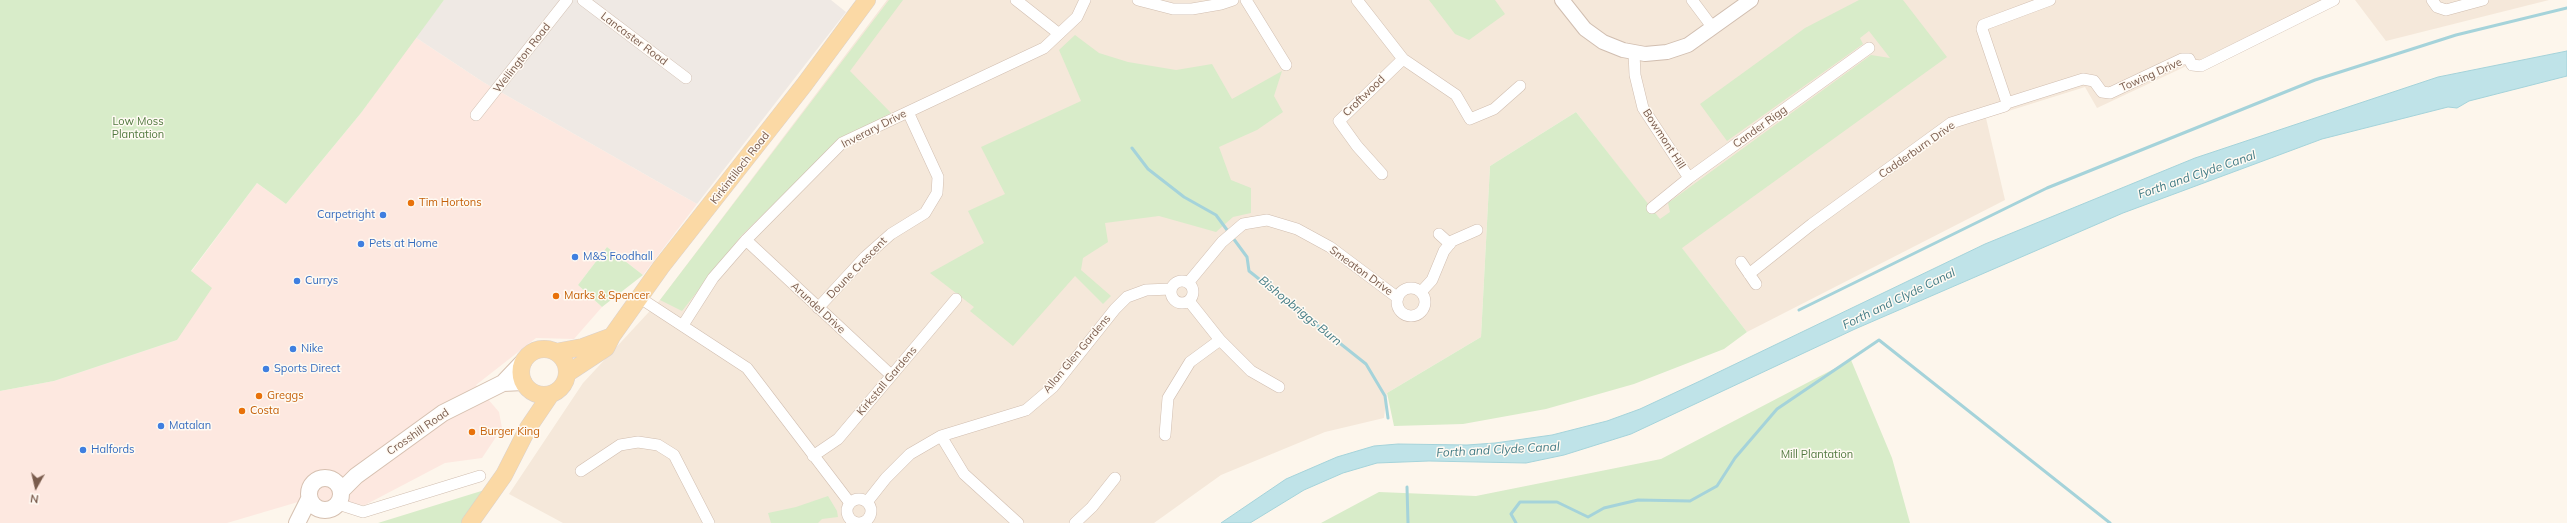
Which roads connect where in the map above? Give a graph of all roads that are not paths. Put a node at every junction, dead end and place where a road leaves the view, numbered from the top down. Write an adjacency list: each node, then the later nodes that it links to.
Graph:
1 (567, 0): 27 (street, Wellington Road)
2 (583, 0): 23 (street, Lancaster Road)
3 (1016, 0): 18 (street)
4 (1085, 0): 18 (street, Inverary Drive)
5 (1138, 0): 6 (street)
6 (1233, 0)
7 (1246, 0): 22 (street)
8 (1357, 0): 21 (street)
9 (1562, 0): 20 (street)
10 (1692, 0): 17 (street)
11 (1751, 0): 17 (street)
12 (2050, 0): 25 (street)
13 (2334, 0): 25 (street, Towing Drive)
14 (2432, 0): 15 (street)
15 (2483, 0)
16 (861, 2): 41 (main road, Kirkintilloch Road)
17 (1713, 28): 20 (street)
18 (1058, 33): 26 (street, Inverary Drive)
19 (1869, 48): 29 (street, Cander Rigg)
20 (1634, 53): 29 (street, Bowmont Hill)
21 (1403, 59): 24 (street); 28 (street, Croftwood)
22 (1286, 65)
23 (686, 78)
24 (1520, 86)
25 (2007, 103): 36 (street, Cadderburn Drive)
26 (908, 112): 33 (street, Inverary Drive); 45 (street, Doune Crescent)
27 (476, 115)
28 (1382, 174)
29 (1689, 178): 30 (street, Cander Rigg)
30 (1652, 208)
31 (1477, 230): 34 (street)
32 (1439, 234): 34 (street)
33 (746, 240): 45 (street, Arundel Drive); 46 (street, Inverary Drive)
34 (1450, 244): 40 (street)
35 (1741, 262): 36 (street)
36 (1749, 274): 38 (street)
37 (1188, 283): 39 (street); 42 (street, Smeaton Drive); 44 (street)
38 (1756, 284)
39 (1171, 289): 44 (street); 59 (street, Allan Glen Gardens)
40 (1421, 292): 42 (street); 42 (street)
41 (640, 298): 46 (street); 47 (main road, Kirkintilloch Road)
42 (1398, 298)
43 (956, 299): 52 (street, Kirkstall Gardens)
44 (1189, 301): 48 (street)
45 (818, 308): 52 (street, Arundel Drive)
46 (683, 325): 60 (street)
47 (612, 336): 49 (main road); 51 (main road, Kirkintilloch Road)
48 (1220, 340): 55 (street); 58 (street)
49 (556, 352): 50 (main road); 51 (main road)
50 (523, 362): 53 (main road, Crosshill Road); 54 (main road)
51 (568, 374): 56 (main road)
52 (891, 376): 60 (street, Kirkstall Gardens)
53 (503, 383): 54 (main road, Crosshill Road); 64 (main road, Crosshill Road)
54 (527, 387): 56 (main road); 57 (main road)
55 (1279, 387)
56 (551, 394): 57 (main road)
57 (528, 428): 73 (main road)
58 (1165, 435)
59 (941, 436): 66 (street, Allan Glen Gardens); 75 (street)
60 (813, 456): 67 (street)
61 (580, 471): 74 (street)
62 (480, 476): 64 (street)
63 (1115, 478): 76 (street)
64 (338, 492): 65 (main road); 68 (main road)
65 (309, 499): 68 (main road); 71 (main road)
66 (867, 502): 67 (street); 70 (street)
67 (850, 503): 69 (street)
68 (321, 510): 72 (main road)
69 (848, 521): 70 (street)
70 (866, 522)
71 (297, 523)
72 (300, 523)
73 (470, 523)
74 (709, 523)
75 (1018, 523)
76 (1075, 523)

